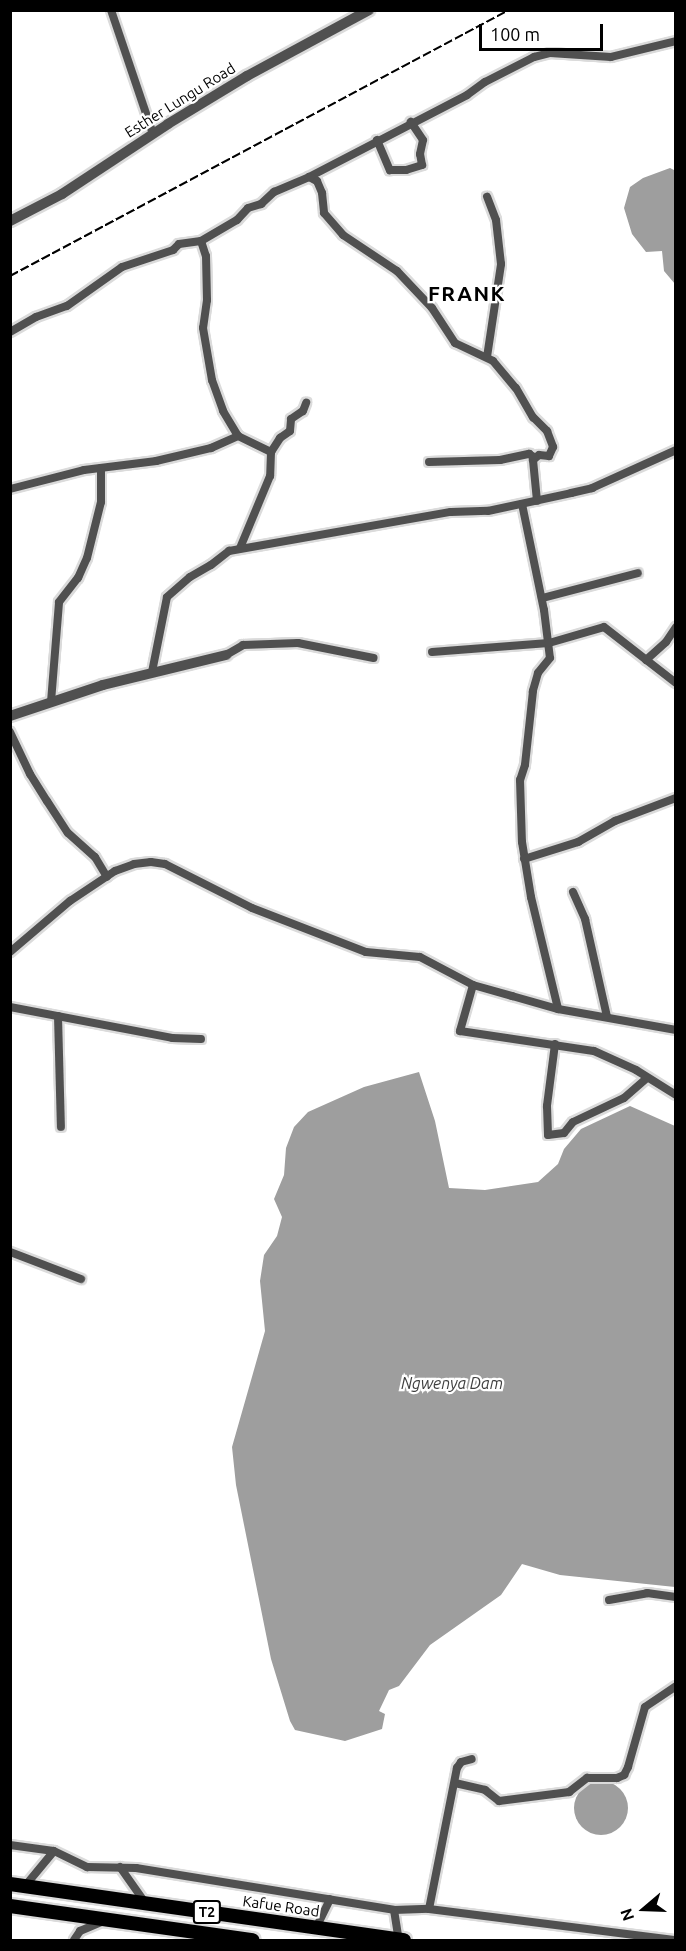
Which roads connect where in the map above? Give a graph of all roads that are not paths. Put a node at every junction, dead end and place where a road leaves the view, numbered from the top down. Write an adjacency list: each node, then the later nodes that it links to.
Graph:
1 (111, 10): 5 (street)
2 (369, 10): 5 (street, Esther Lungu Road)
3 (675, 41): 4 (street)
4 (411, 122): 6 (street); 6 (street)
5 (153, 134): 9 (street, Esther Lungu Road)
6 (377, 140): 7 (street)
7 (309, 177): 10 (street); 12 (street)
8 (487, 197): 12 (street)
9 (10, 221)
10 (201, 241): 11 (street); 14 (street)
11 (10, 332)
12 (487, 357): 17 (street)
13 (306, 403): 16 (street)
14 (238, 436): 16 (street); 19 (street)
15 (675, 450): 21 (street)
16 (272, 452): 23 (street)
17 (534, 456): 18 (street); 21 (street)
18 (429, 462)
19 (101, 468): 20 (street); 34 (street)
20 (10, 489)
21 (537, 501): 22 (street)
22 (522, 504): 23 (street); 25 (street)
23 (240, 548): 32 (street)
24 (638, 573): 25 (street)
25 (542, 598): 27 (street)
26 (675, 627): 31 (street)
27 (549, 643): 28 (street); 31 (street); 38 (street)
28 (432, 652)
29 (226, 655): 30 (street); 32 (street)
30 (374, 658)
31 (646, 660): 33 (street)
32 (152, 672): 34 (street)
33 (675, 683)
34 (51, 702): 35 (street)
35 (10, 716)
36 (10, 732): 39 (street)
37 (675, 798): 38 (street)
38 (524, 859): 44 (street)
39 (106, 877): 41 (street); 42 (street)
40 (573, 892): 46 (street)
41 (10, 952)
42 (473, 985): 44 (street); 49 (street)
43 (10, 1007): 45 (street)
44 (558, 1009): 46 (street)
45 (58, 1016): 48 (street); 52 (street)
46 (607, 1017): 47 (street)
47 (675, 1030)
48 (201, 1039)
49 (555, 1044): 50 (street); 50 (street)
50 (647, 1078): 51 (street)
51 (675, 1095)
52 (61, 1127)
53 (10, 1252): 54 (street)
54 (81, 1279)
55 (675, 1597): 56 (street)
56 (609, 1600)
57 (675, 1686): 59 (street)
58 (472, 1759): 59 (street)
59 (455, 1783): 68 (street)
60 (10, 1845): 61 (street)
61 (54, 1851): 62 (street); 64 (street)
62 (120, 1867): 65 (street); 66 (street)
63 (10, 1884): 64 (main road, Kafue Road / T2)
64 (25, 1886): 66 (main road, Kafue Road / T2)
65 (330, 1899): 69 (street); 71 (street)
66 (146, 1904): 71 (main road, Kafue Road / T2)
67 (10, 1906): 70 (main road, T2)
68 (429, 1909): 69 (street); 74 (street)
69 (394, 1910): 73 (street)
70 (108, 1920): 72 (main road, T2); 75 (street)
71 (316, 1928): 73 (main road, Kafue Road / T2)
72 (185, 1936): 76 (main road, T2)
73 (401, 1940)
74 (675, 1940)
75 (74, 1941)
76 (253, 1941)

